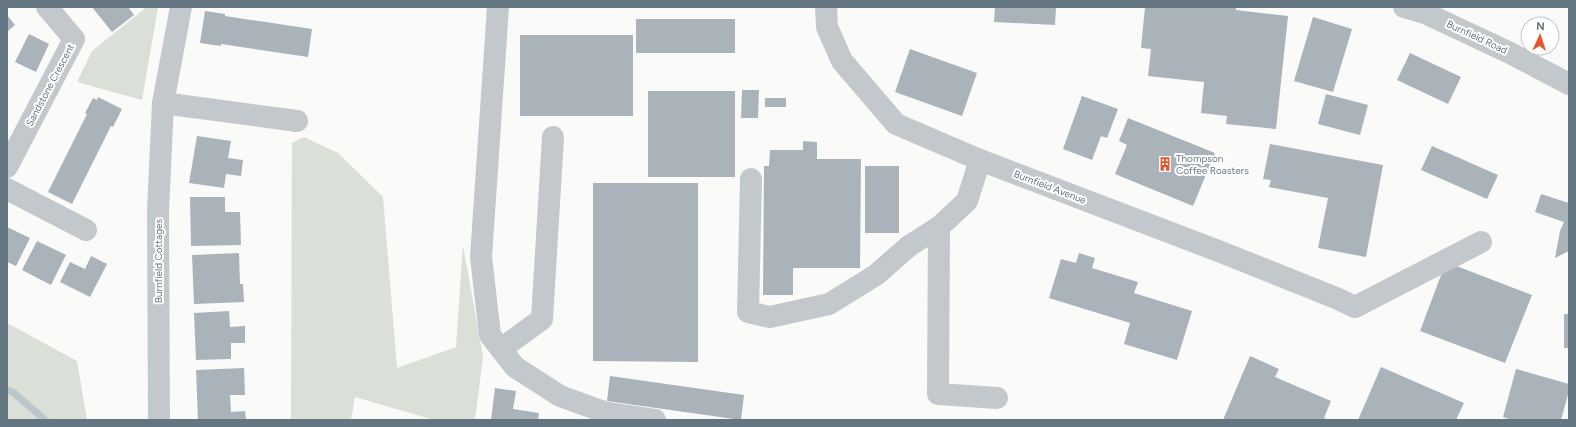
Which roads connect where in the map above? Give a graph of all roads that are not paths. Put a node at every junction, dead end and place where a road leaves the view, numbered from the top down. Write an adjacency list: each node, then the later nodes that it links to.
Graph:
1 (47, 7): 11 (street, Sandstone Crescent)
2 (181, 7): 7 (street, Burnfield Cottages)
3 (498, 7): 17 (street)
4 (826, 7): 10 (street, Burnfield Avenue)
5 (1404, 7): 6 (street, Burnfield Road)
6 (1569, 84)
7 (163, 103): 8 (street); 20 (street, Burnfield Cottages)
8 (297, 121)
9 (553, 137): 17 (street)
10 (980, 160): 14 (street); 16 (street, Burnfield Avenue)
11 (7, 167)
12 (751, 179): 14 (street)
13 (7, 189): 15 (street)
14 (939, 227): 18 (street)
15 (86, 230)
16 (1481, 242)
17 (501, 349): 19 (street)
18 (997, 398)
19 (594, 415): 21 (street)
20 (159, 420)
21 (655, 420)

